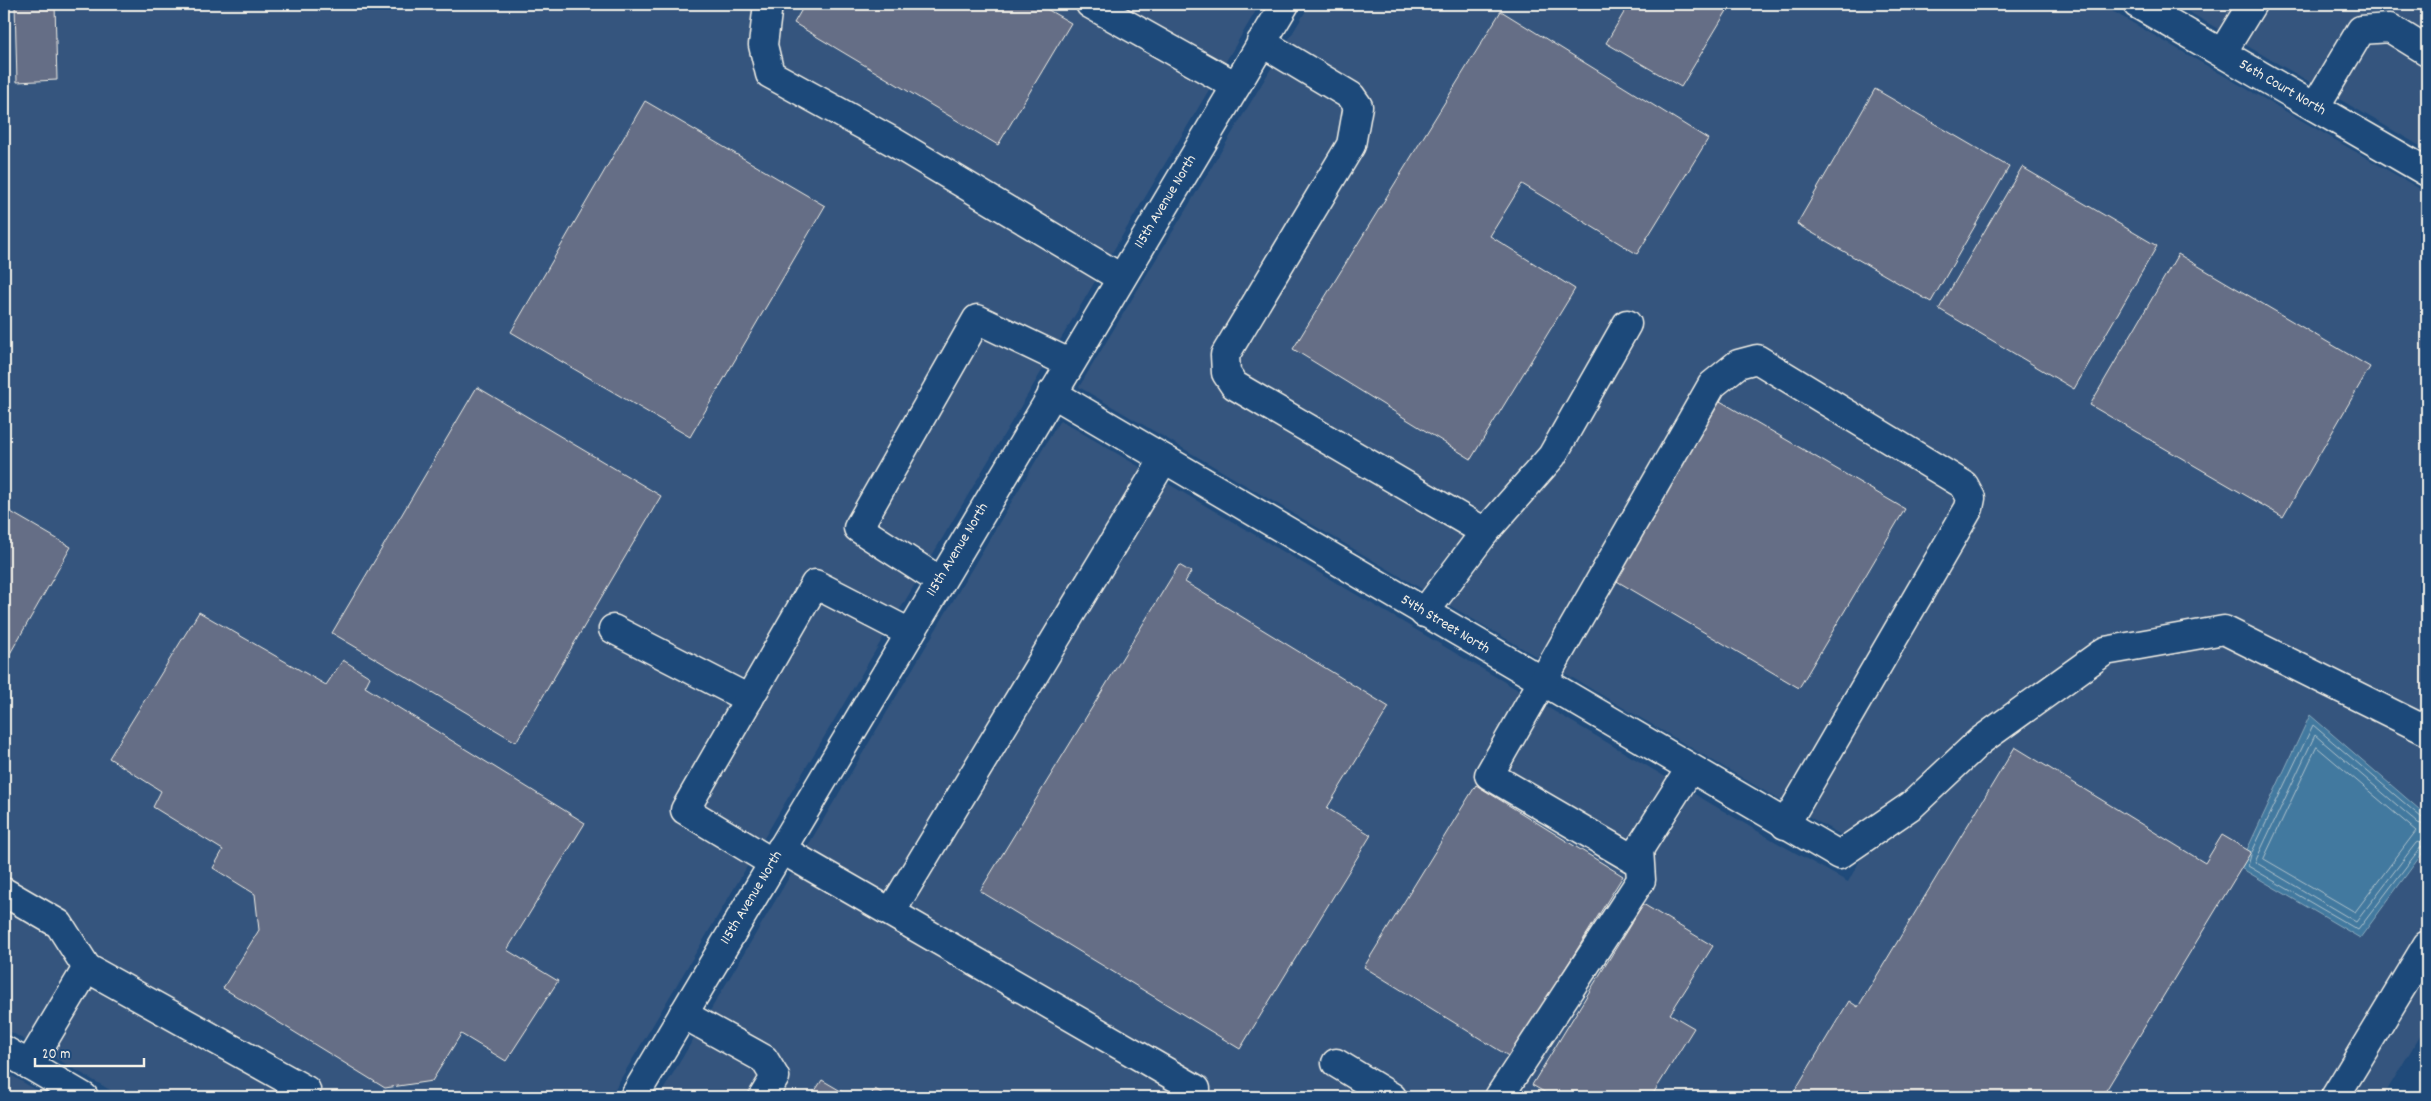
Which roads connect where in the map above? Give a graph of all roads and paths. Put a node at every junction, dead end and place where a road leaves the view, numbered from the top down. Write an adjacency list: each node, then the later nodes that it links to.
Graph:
1 (768, 4): 12 (street)
2 (1090, 4): 9 (street)
3 (1284, 4): 6 (street, 115th Avenue North)
4 (2137, 4): 8 (street, 56th Court North)
5 (2252, 4): 8 (street)
6 (1261, 42): 9 (street, 115th Avenue North); 17 (street)
7 (2427, 51): 10 (street)
8 (2222, 53): 10 (street, 56th Court North)
9 (1236, 86): 12 (street, 115th Avenue North)
10 (2315, 107): 11 (street, 56th Court North)
11 (2427, 172)
12 (1121, 278): 14 (street, 115th Avenue North)
13 (1627, 324): 17 (street)
14 (1069, 363): 15 (street, 115th Avenue North); 18 (street)
15 (1052, 393): 16 (street, 54th Street North); 18 (street, 115th Avenue North)
16 (1164, 459): 19 (street, 54th Street North); 30 (street)
17 (1485, 532): 19 (street)
18 (940, 581): 21 (street, 115th Avenue North)
19 (1424, 613): 22 (street, 54th Street North)
20 (613, 629): 23 (street)
21 (910, 633): 23 (street); 28 (street, 115th Avenue North)
22 (1541, 682): 25 (street, 54th Street North); 26 (street); 27 (street)
23 (749, 699): 28 (street)
24 (2427, 731): 26 (street, 54th Street North)
25 (1690, 769): 26 (street, 54th Street North); 27 (street)
26 (1785, 825)
27 (1639, 849): 43 (street)
28 (777, 856): 30 (street); 33 (street, 115th Avenue North)
29 (4, 892): 32 (street)
30 (891, 912): 37 (street)
31 (2427, 945): 44 (street)
32 (88, 968): 36 (street); 38 (street)
33 (683, 1014): 40 (street, 115th Avenue North); 41 (street)
34 (4, 1050): 36 (street)
35 (1336, 1063): 42 (street)
36 (30, 1065): 39 (street)
37 (1196, 1089)
38 (306, 1090)
39 (84, 1097)
40 (634, 1097)
41 (763, 1097)
42 (1392, 1097)
43 (1499, 1097)
44 (2335, 1097)

